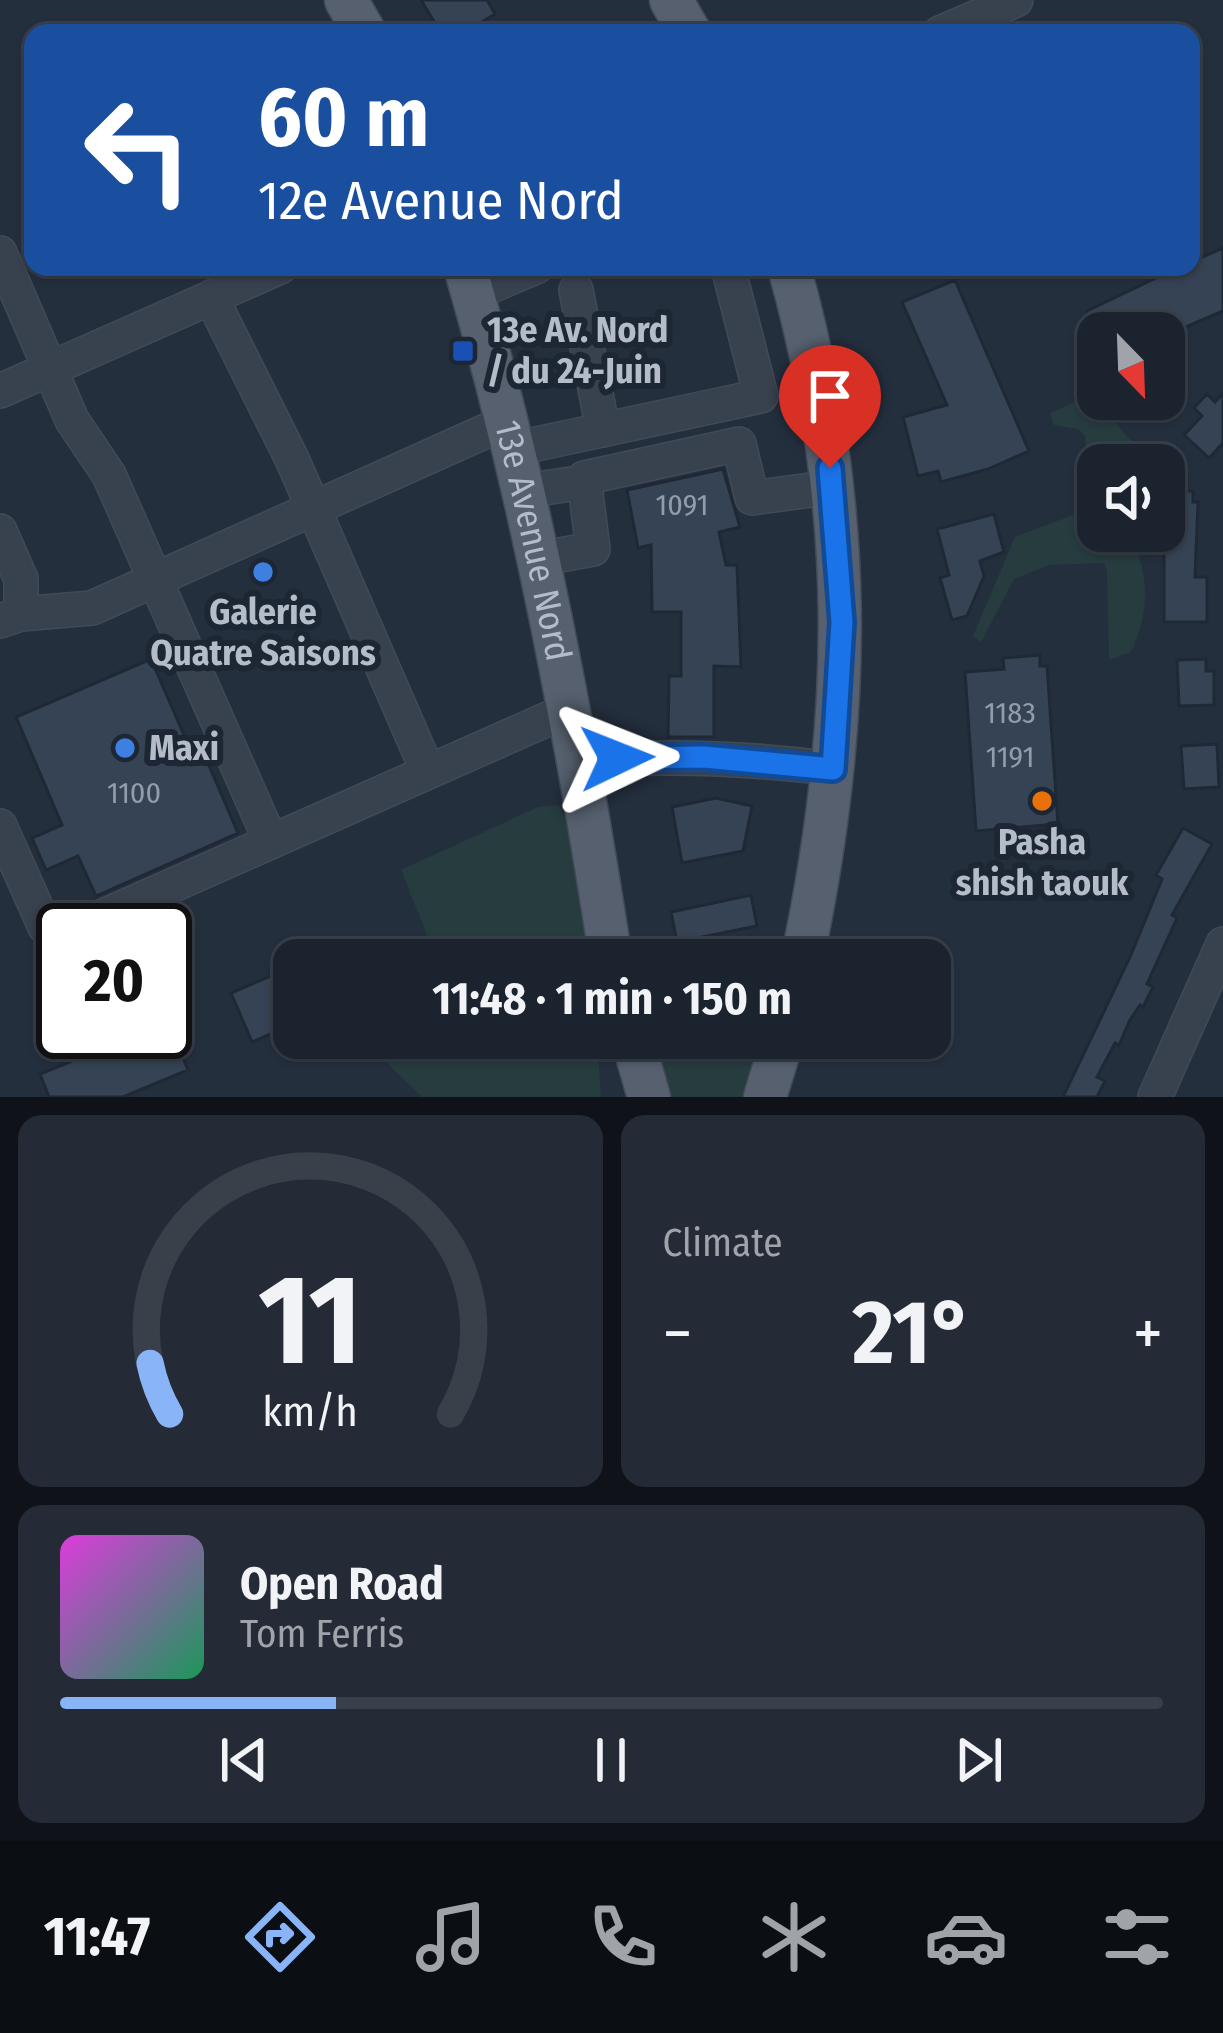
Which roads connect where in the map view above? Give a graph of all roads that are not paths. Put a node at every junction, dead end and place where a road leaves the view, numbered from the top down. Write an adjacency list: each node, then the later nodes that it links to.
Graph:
1 (1016, 0): 2 (street)
2 (961, 24)
3 (0, 253): 10 (street)
4 (260, 276): 9 (street)
5 (730, 276): 12 (street)
6 (791, 276): 15 (main road)
7 (468, 280): 13 (main road, 13e Avenue Nord)
8 (576, 290): 12 (street)
9 (211, 298): 10 (street); 17 (street)
10 (50, 369): 11 (street); 20 (street)
11 (0, 391)
12 (604, 430): 13 (street)
13 (509, 435): 16 (main road, 13e Avenue Nord); 17 (street)
14 (585, 482): 15 (street); 16 (street); 19 (street)
15 (832, 487): 24 (main road)
16 (523, 491): 19 (main road, 13e Avenue Nord)
17 (313, 507): 20 (street); 25 (street)
18 (0, 531): 21 (street)
19 (538, 559): 22 (main road, 13e Avenue Nord)
20 (155, 578): 21 (street); 27 (street)
21 (10, 617)
22 (568, 710): 23 (main road, 13e Avenue Nord); 25 (street)
23 (579, 762): 24 (street); 30 (main road, 13e Avenue Nord)
24 (833, 769): 31 (main road)
25 (428, 772): 27 (street)
26 (0, 826): 29 (street)
27 (271, 842): 28 (street)
28 (133, 903)
29 (36, 907)
30 (608, 939)
31 (806, 939)
32 (1223, 944): 37 (street)
33 (618, 1059): 35 (main road)
34 (638, 1059): 36 (main road)
35 (620, 1097)
36 (649, 1097)
37 (1155, 1097)

